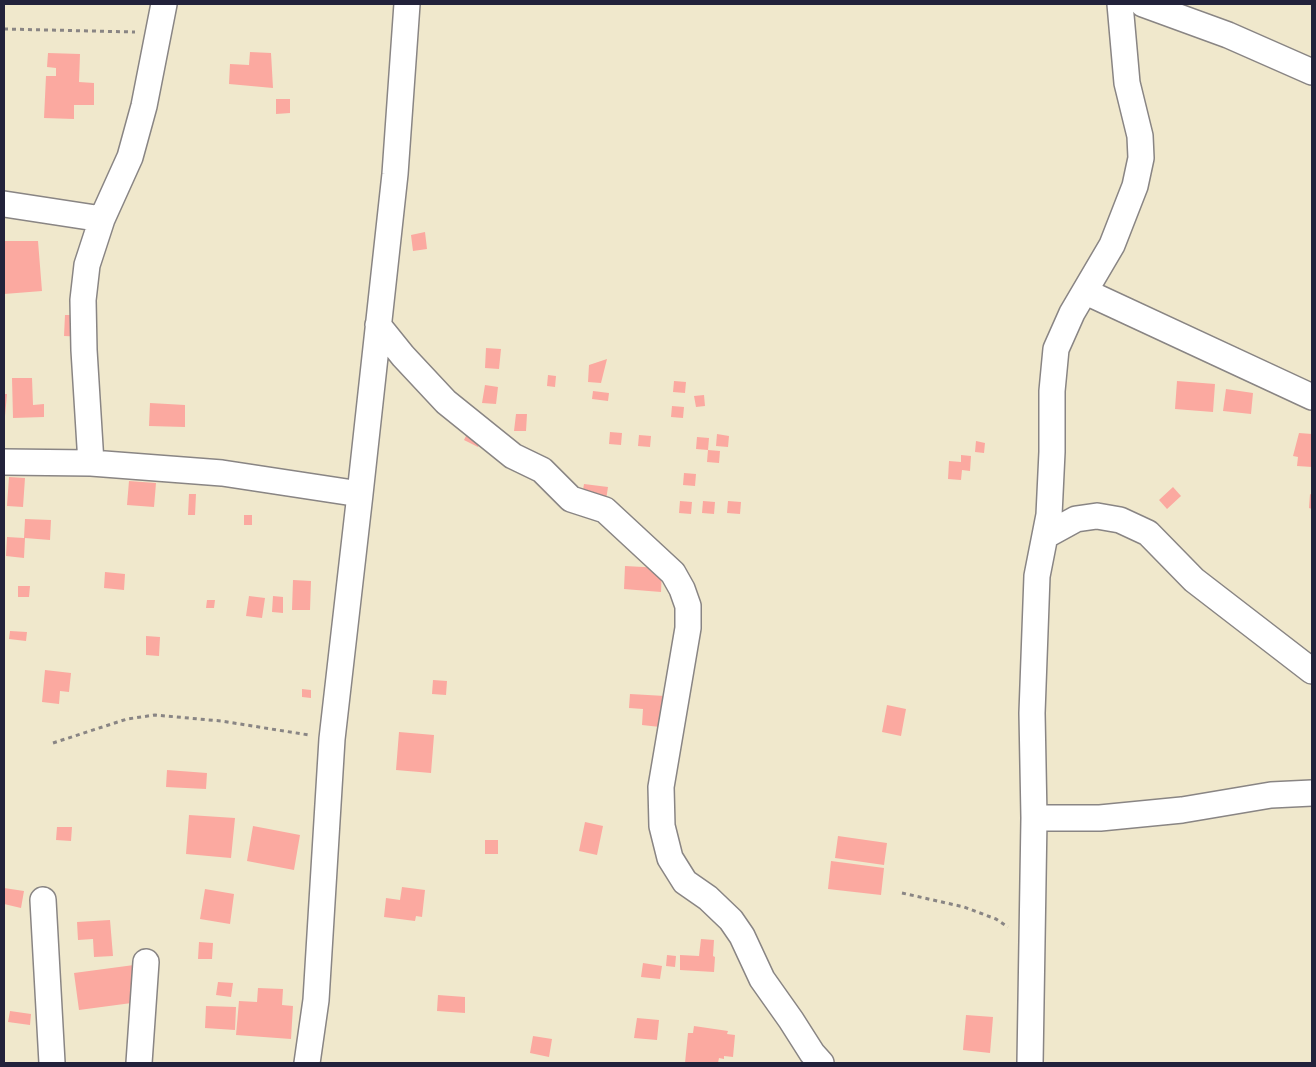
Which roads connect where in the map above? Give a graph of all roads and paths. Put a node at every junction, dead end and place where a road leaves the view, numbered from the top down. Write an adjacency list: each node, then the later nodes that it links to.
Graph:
1 (164, 4): 6 (street)
2 (407, 4): 11 (street)
3 (1120, 4): 10 (street)
4 (1143, 4): 7 (street)
5 (4, 29): 6 (path)
6 (158, 33): 9 (street)
7 (1312, 72)
8 (4, 204): 9 (street)
9 (102, 219): 14 (street)
10 (1086, 292): 12 (street); 16 (street)
11 (378, 325): 15 (street); 29 (street)
12 (1312, 397)
13 (4, 462): 14 (street)
14 (91, 463): 15 (street)
15 (360, 494): 18 (street)
16 (1045, 536): 17 (street); 21 (street)
17 (1312, 671)
18 (332, 738): 19 (path); 28 (street)
19 (53, 743)
20 (1312, 793): 21 (street)
21 (1034, 818): 24 (street)
22 (902, 893): 24 (path)
23 (43, 900): 26 (street)
24 (1032, 941): 30 (street)
25 (146, 962): 27 (street)
26 (52, 1063)
27 (138, 1063)
28 (307, 1063)
29 (821, 1063)
30 (1030, 1063)

